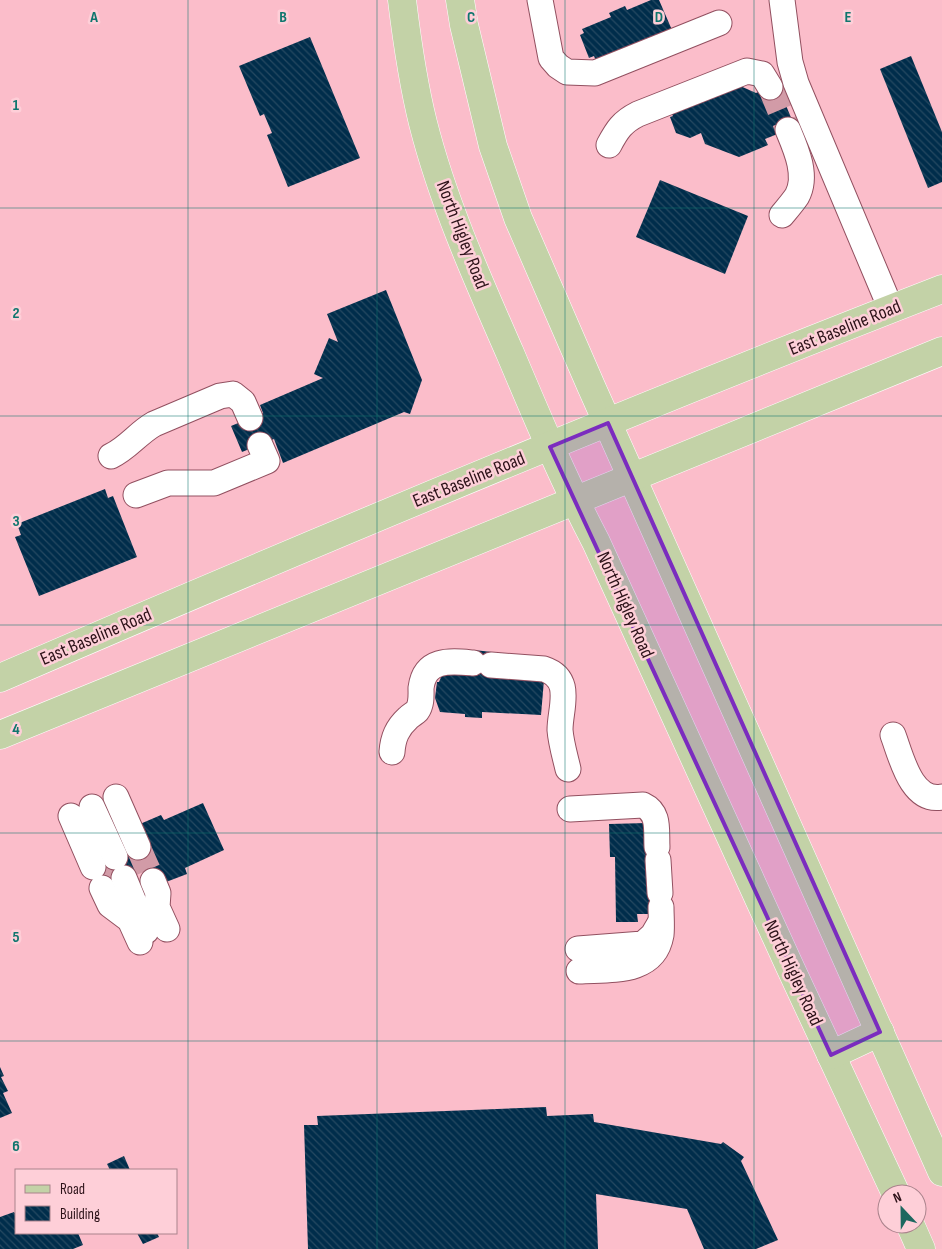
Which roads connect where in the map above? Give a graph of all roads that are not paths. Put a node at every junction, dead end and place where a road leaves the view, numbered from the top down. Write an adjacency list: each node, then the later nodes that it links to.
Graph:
1 (402, 0): 16 (main road, North Higley Road)
2 (460, 0): 14 (main road)
3 (540, 0): 5 (lane)
4 (782, 0): 11 (lane)
5 (719, 24)
6 (770, 87): 8 (lane)
7 (788, 130): 9 (lane)
8 (609, 145)
9 (782, 215)
10 (942, 289): 11 (main road, East Baseline Road)
11 (891, 309): 14 (main road, East Baseline Road)
12 (942, 351): 18 (main road)
13 (250, 418): 17 (lane)
14 (608, 423): 16 (main road, East Baseline Road); 18 (main road)
15 (260, 445): 19 (lane)
16 (550, 447): 20 (main road, North Higley Road); 21 (main road, East Baseline Road)
17 (111, 456)
18 (632, 478): 20 (main road); 30 (main road)
19 (136, 495)
20 (575, 501): 22 (main road); 31 (main road, North Higley Road)
21 (0, 678)
22 (0, 733)
23 (893, 735): 26 (lane)
24 (392, 752): 25 (lane)
25 (568, 769)
26 (942, 797)
27 (570, 808): 29 (lane)
28 (120, 869): 28 (lane); 28 (lane)
29 (578, 960)
30 (880, 1032): 31 (main road); 32 (main road)
31 (831, 1055): 33 (main road, North Higley Road)
32 (942, 1172)
33 (891, 1184)
34 (914, 1234): 35 (main road)
35 (921, 1249)

